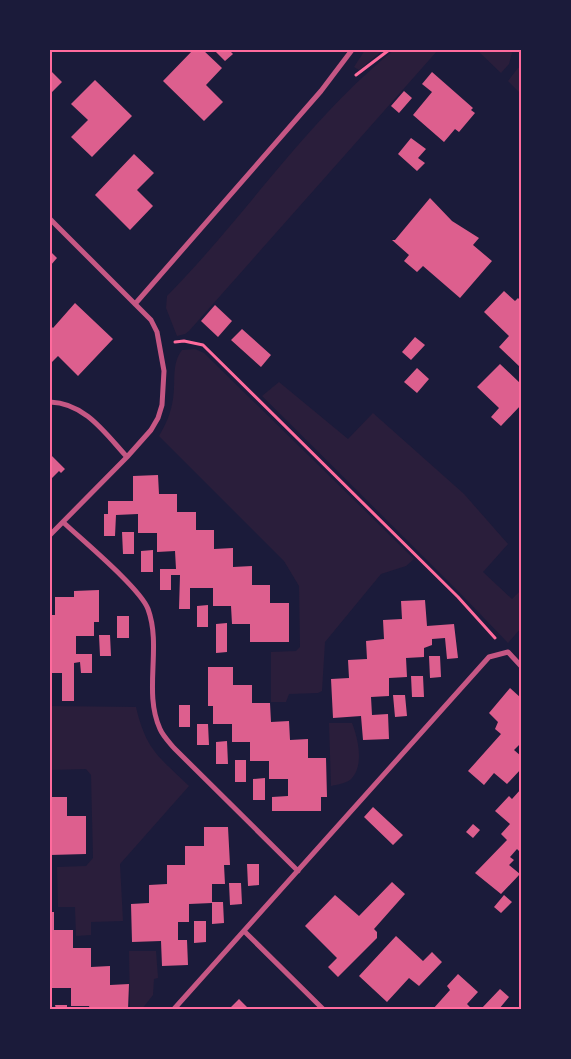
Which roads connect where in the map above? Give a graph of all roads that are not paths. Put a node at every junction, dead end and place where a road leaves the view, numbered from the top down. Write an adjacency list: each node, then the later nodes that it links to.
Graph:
1 (352, 50): 3 (street)
2 (50, 219): 3 (street)
3 (135, 304): 5 (street)
4 (50, 402): 5 (street)
5 (127, 457): 6 (street)
6 (63, 522): 7 (street); 9 (street)
7 (50, 535)
8 (521, 666): 9 (street)
9 (298, 871): 10 (street)
10 (244, 931): 11 (street); 12 (street)
11 (174, 1009)
12 (323, 1009)

